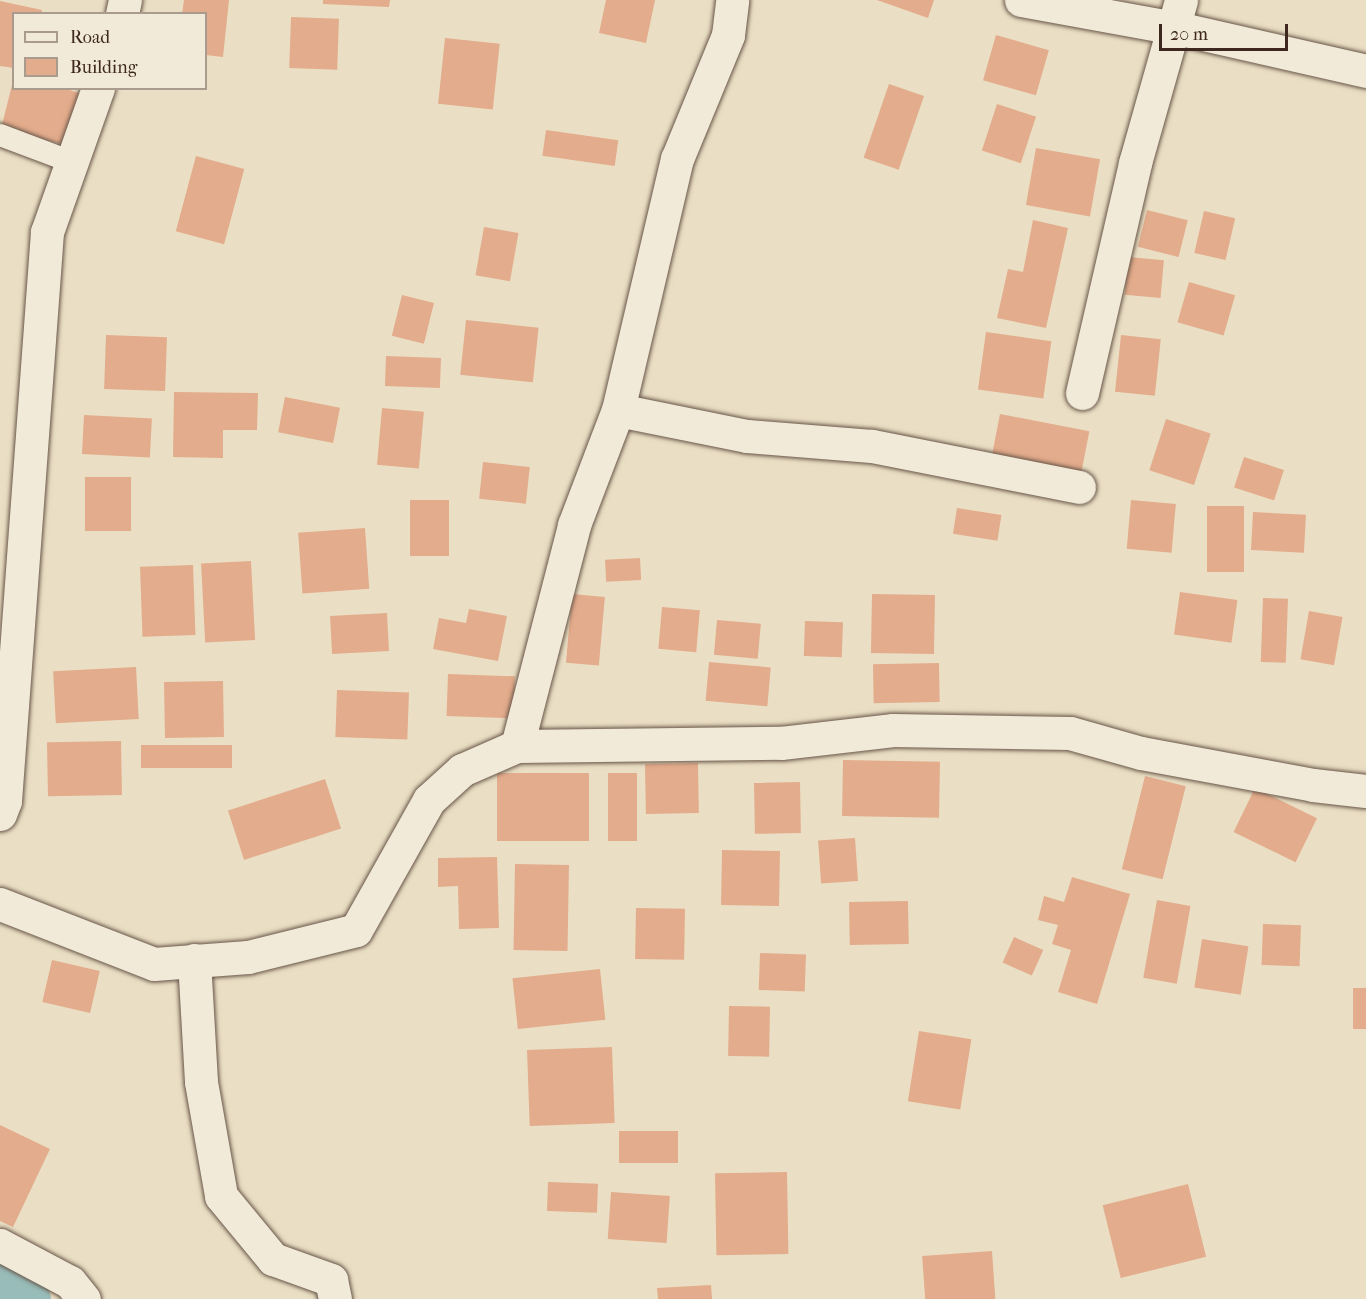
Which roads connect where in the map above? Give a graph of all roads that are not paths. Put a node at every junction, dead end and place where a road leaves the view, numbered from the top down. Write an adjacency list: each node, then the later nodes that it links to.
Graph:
1 (732, 0): 9 (street)
2 (1021, 0): 3 (street)
3 (1176, 14): 4 (street); 8 (street)
4 (1366, 71)
5 (97, 90): 7 (street)
6 (0, 135): 7 (lane)
7 (72, 162): 13 (street)
8 (1082, 393)
9 (618, 410): 10 (street); 11 (street)
10 (1079, 487)
11 (517, 746): 12 (street); 15 (street)
12 (1366, 791)
13 (0, 814)
14 (0, 904): 15 (street)
15 (194, 960): 18 (street)
16 (0, 1245): 17 (street)
17 (84, 1299)
18 (335, 1299)

